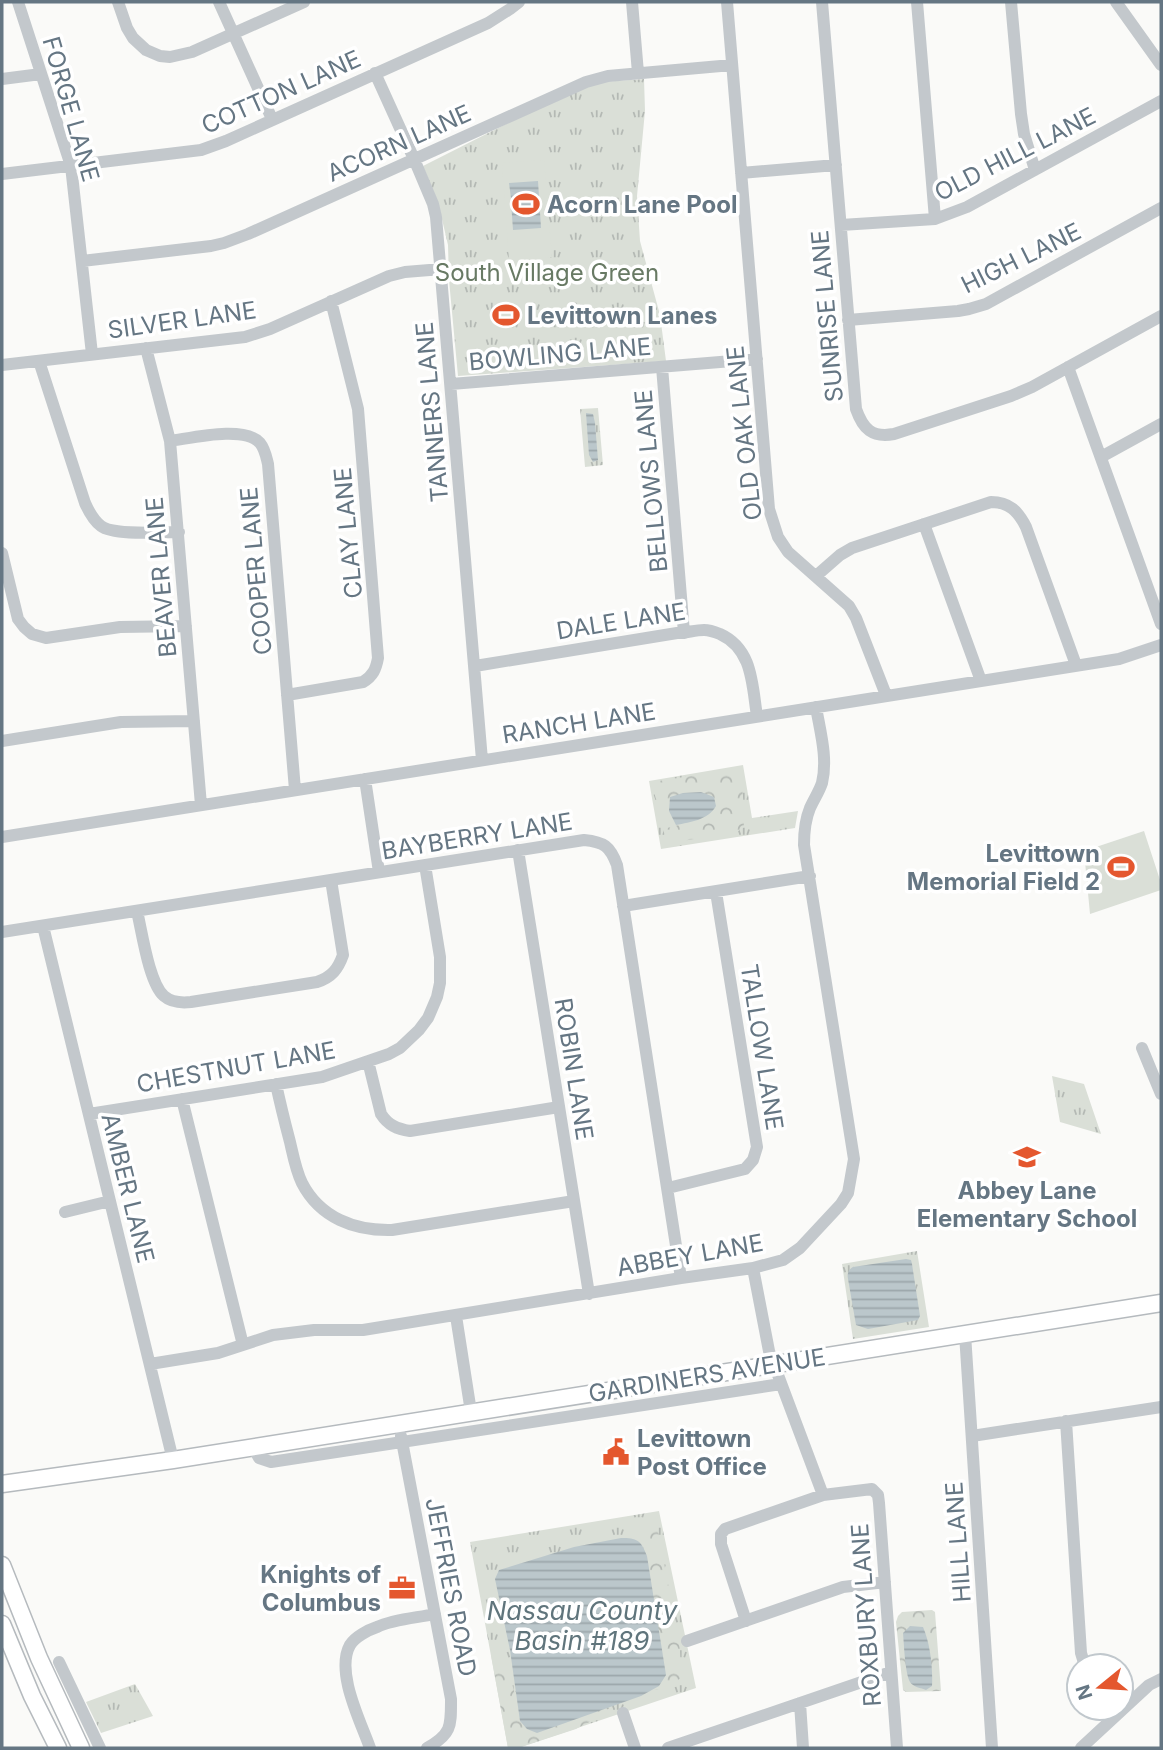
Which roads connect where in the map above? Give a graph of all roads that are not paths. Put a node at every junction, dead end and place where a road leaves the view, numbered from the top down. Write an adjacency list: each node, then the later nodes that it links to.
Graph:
1 (18, 2): 17 (street, FORGE LANE)
2 (118, 2): 12 (street)
3 (219, 2): 12 (street)
4 (304, 2): 12 (street)
5 (519, 2): 15 (street, COTTON LANE)
6 (632, 2): 16 (street)
7 (727, 2): 13 (street, OLD OAK LANE)
8 (822, 2): 22 (street, SUNRISE LANE)
9 (917, 2): 28 (street)
10 (1012, 2): 24 (street)
11 (1116, 2): 14 (street)
12 (234, 33): 20 (street)
13 (732, 65): 16 (street, ACORN LANE); 25 (street, OLD OAK LANE)
14 (1161, 65)
15 (376, 73): 20 (street, COTTON LANE); 21 (street, TANNERS LANE)
16 (638, 73): 21 (street, ACORN LANE)
17 (41, 74): 18 (street); 23 (street, FORGE LANE)
18 (2, 79)
19 (1161, 101): 24 (street, OLD HILL LANE)
20 (272, 120): 23 (street, COTTON LANE)
21 (414, 159): 30 (street, ACORN LANE); 31 (street, TANNERS LANE)
22 (836, 165): 25 (street); 29 (street, SUNRISE LANE)
23 (71, 166): 26 (street, COTTON LANE); 30 (street, FORGE LANE)
24 (1035, 170): 28 (street, OLD HILL LANE)
25 (741, 173): 37 (street, OLD OAK LANE)
26 (2, 174)
27 (1161, 208): 34 (street, HIGH LANE)
28 (935, 219): 29 (street, OLD HILL LANE)
29 (841, 225): 34 (street, SUNRISE LANE)
30 (82, 261): 36 (street, FORGE LANE)
31 (442, 269): 32 (street, SILVER LANE); 42 (street, TANNERS LANE)
32 (331, 301): 35 (street, SILVER LANE); 57 (street, CLAY LANE)
33 (1161, 316): 41 (street, SUNRISE LANE)
34 (848, 320): 41 (street, SUNRISE LANE)
35 (146, 348): 36 (street, SILVER LANE); 44 (street, BEAVER LANE)
36 (92, 354): 38 (street, SILVER LANE)
37 (757, 359): 40 (street, BOWLING LANE); 49 (street, OLD OAK LANE)
38 (38, 361): 39 (street, SILVER LANE); 47 (street)
39 (2, 365)
40 (662, 367): 42 (street, BOWLING LANE); 52 (street, BELLOWS LANE)
41 (1068, 367): 45 (street)
42 (451, 384): 55 (street, TANNERS LANE)
43 (1161, 424): 45 (street)
44 (170, 441): 47 (street, BEAVER LANE); 57 (street, COOPER LANE)
45 (1101, 457): 50 (street)
46 (924, 524): 49 (street); 54 (street); 56 (street)
47 (178, 532): 51 (street, BEAVER LANE)
48 (2, 553): 51 (street)
49 (816, 576): 58 (street, OLD OAK LANE)
50 (1161, 624)
51 (186, 626): 61 (street, BEAVER LANE)
52 (684, 633): 55 (street, DALE LANE); 60 (street, DALE LANE)
53 (1161, 645): 54 (street, RANCH LANE)
54 (1076, 665): 56 (street, RANCH LANE)
55 (475, 666): 63 (street, TANNERS LANE)
56 (981, 681): 58 (street, RANCH LANE)
57 (287, 695): 65 (street, COOPER LANE)
58 (886, 695): 59 (street, RANCH LANE)
59 (816, 707): 60 (street, RANCH LANE); 71 (street, ABBEY LANE)
60 (757, 716): 63 (street, RANCH LANE)
61 (194, 721): 62 (street); 66 (street, BEAVER LANE)
62 (2, 741)
63 (482, 760): 64 (street, RANCH LANE)
64 (365, 779): 65 (street, RANCH LANE); 70 (street)
65 (295, 790): 66 (street, RANCH LANE)
66 (201, 805): 67 (street, RANCH LANE)
67 (2, 836)
68 (518, 850): 69 (street, BAYBERRY LANE); 74 (street, BAYBERRY LANE); 83 (street, ROBIN LANE)
69 (425, 865): 70 (street, BAYBERRY LANE); 79 (street, CHESTNUT LANE)
70 (379, 872): 72 (street, BAYBERRY LANE)
71 (810, 876): 73 (street); 89 (street, ABBEY LANE)
72 (331, 880): 75 (street, BAYBERRY LANE); 75 (street)
73 (716, 892): 74 (street); 85 (street, TALLOW LANE)
74 (623, 906): 85 (street, BAYBERRY LANE)
75 (137, 911): 76 (street, BAYBERRY LANE)
76 (43, 926): 77 (street, BAYBERRY LANE); 84 (street, AMBER LANE)
77 (2, 932)
78 (1142, 1048): 81 (street)
79 (368, 1061): 80 (street, CHESTNUT LANE); 83 (street)
80 (276, 1084): 82 (street, CHESTNUT LANE); 87 (street)
81 (1161, 1094)
82 (182, 1099): 84 (street, CHESTNUT LANE); 95 (street)
83 (559, 1107): 87 (street, ROBIN LANE)
84 (89, 1114): 86 (street, AMBER LANE)
85 (668, 1188): 90 (street, BAYBERRY LANE)
86 (110, 1201): 88 (street); 96 (street, AMBER LANE)
87 (574, 1201): 91 (street, ROBIN LANE)
88 (65, 1212)
89 (753, 1268): 90 (street, ABBEY LANE); 97 (street)
90 (681, 1278): 91 (street, ABBEY LANE)
91 (589, 1294): 93 (street, ABBEY LANE)
92 (1161, 1303): 94 (main road, GARDINERS AVENUE)
93 (456, 1316): 95 (street, ABBEY LANE); 100 (street)
94 (965, 1334): 97 (main road, GARDINERS AVENUE); 103 (street, HILL LANE)
95 (243, 1345): 96 (street, ABBEY LANE)
96 (150, 1364): 106 (street, AMBER LANE)
97 (774, 1364): 98 (street); 100 (main road, GARDINERS AVENUE)
98 (781, 1384): 104 (street, GARDINERS AVENUE); 108 (street)
99 (1161, 1407): 101 (street)
100 (471, 1412): 102 (main road, GARDINERS AVENUE)
101 (1066, 1422): 103 (street); 115 (street)
102 (398, 1424): 104 (street, JEFFRIES ROAD); 105 (main road, GARDINERS AVENUE)
103 (972, 1436): 133 (street, HILL LANE)
104 (402, 1443): 105 (street, GARDINERS AVENUE); 111 (street, JEFFRIES ROAD)
105 (253, 1447): 106 (main road, GARDINERS AVENUE)
106 (173, 1460): 107 (main road, GARDINERS AVENUE)
107 (2, 1484)
108 (822, 1495): 110 (street, ROXBURY LANE); 112 (street)
109 (2, 1565): 125 (main road)
110 (885, 1581): 112 (street); 117 (street, ROXBURY LANE)
111 (435, 1614): 127 (street); 128 (street, JEFFRIES ROAD)
112 (746, 1621): 114 (street)
113 (2, 1625): 124 (main road)
114 (687, 1641)
115 (1081, 1652)
116 (59, 1662): 126 (street)
117 (891, 1672): 120 (street); 132 (street, ROXBURY LANE)
118 (1161, 1679): 119 (street)
119 (1135, 1696)
120 (800, 1703): 123 (street); 131 (street)
121 (623, 1713): 129 (street)
122 (1106, 1722): 134 (street)
123 (707, 1742): 130 (street)
124 (58, 1748)
125 (81, 1748)
126 (100, 1748)
127 (370, 1748)
128 (427, 1748)
129 (635, 1748)
130 (668, 1748)
131 (803, 1748)
132 (897, 1748)
133 (992, 1748)
134 (1081, 1748)

